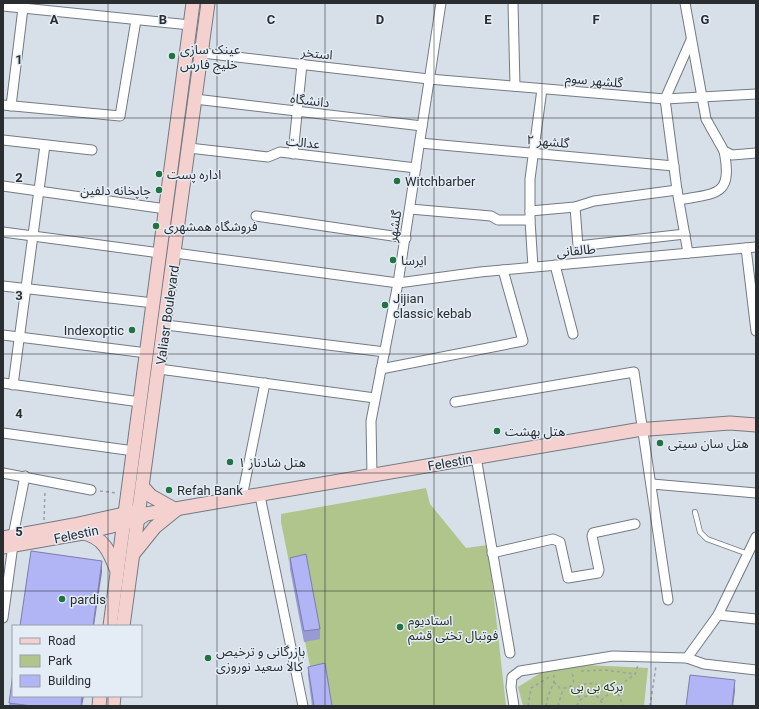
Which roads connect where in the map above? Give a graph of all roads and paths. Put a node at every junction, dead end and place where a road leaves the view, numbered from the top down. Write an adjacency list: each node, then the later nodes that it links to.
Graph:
1 (193, 3): 10 (main road, Valiasr Boulevard)
2 (208, 3): 12 (main road, Valiasr Boulevard)
3 (441, 3): 14 (street, گلشهر)
4 (513, 3): 15 (street)
5 (685, 3): 11 (street)
6 (3, 6): 7 (street)
7 (23, 8): 8 (street); 21 (street)
8 (63, 8): 9 (street)
9 (136, 20): 10 (street); 21 (street)
10 (190, 25): 40 (main road, Valiasr Boulevard)
11 (691, 40): 18 (street); 19 (street)
12 (202, 53): 13 (street, استخر); 20 (main road, Valiasr Boulevard)
13 (302, 64): 14 (street, استخر); 22 (street)
14 (429, 78): 15 (street, گلشهر سوم); 23 (street, گلشهر)
15 (515, 86): 16 (street, گلشهر سوم)
16 (542, 89): 19 (street, گلشهر سوم); 30 (street)
17 (756, 94): 18 (street, گلشهر سوم)
18 (701, 96): 19 (street, گلشهر سوم); 29 (street)
19 (665, 99): 33 (street)
20 (196, 100): 22 (street, دانشگاه); 27 (main road, Valiasr Boulevard)
21 (7, 105)
22 (297, 111): 23 (street, دانشگاه); 32 (street)
23 (422, 126): 25 (street, گلشهر)
24 (3, 140): 26 (street)
25 (420, 143): 30 (street, گلشهر ۲); 34 (street, گلشهر)
26 (45, 145): 28 (street); 37 (street)
27 (189, 148): 32 (street, عدالت); 51 (main road, Valiasr Boulevard)
28 (92, 150)
29 (724, 151): 31 (street); 38 (street)
30 (532, 153): 33 (street, گلشهر ۲); 42 (street)
31 (756, 153)
32 (293, 154): 34 (street, عدالت)
33 (674, 166): 36 (street)
34 (416, 168): 41 (street, گلشهر)
35 (3, 186): 37 (street)
36 (677, 190): 38 (street); 39 (street)
37 (39, 191): 40 (street); 46 (street)
38 (679, 200): 45 (street)
39 (575, 207): 42 (street); 45 (street)
40 (166, 209): 50 (main road, Valiasr Boulevard)
41 (410, 209): 42 (street); 47 (street, گلشهر)
42 (530, 215): 54 (street)
43 (256, 216): 47 (street)
44 (3, 232): 46 (street)
45 (685, 234): 52 (street)
46 (33, 236): 50 (street); 58 (street)
47 (406, 238): 56 (street, گلشهر)
48 (756, 247): 49 (street, طالقانی)
49 (746, 248): 52 (street, طالقانی); 61 (street)
50 (160, 253): 59 (main road, Valiasr Boulevard)
51 (175, 253): 56 (street, طالقانی); 60 (main road, Valiasr Boulevard)
52 (688, 253): 53 (street, طالقانی)
53 (555, 265): 54 (street, طالقانی); 62 (street)
54 (533, 267): 55 (street, طالقانی)
55 (503, 270): 56 (street, طالقانی); 68 (street)
56 (398, 283): 65 (street, گلشهر)
57 (3, 286): 58 (street)
58 (26, 288): 59 (street); 64 (street)
59 (154, 303): 66 (main road, Valiasr Boulevard)
60 (166, 325): 65 (street); 67 (main road, Valiasr Boulevard)
61 (756, 331)
62 (573, 334)
63 (3, 335): 64 (street)
64 (19, 337): 66 (street); 71 (street)
65 (384, 352): 68 (street, گلشهر)
66 (147, 353): 73 (main road, Valiasr Boulevard)
67 (159, 369): 70 (street); 85 (main road, Valiasr Boulevard)
68 (381, 369): 72 (street, گلشهر)
69 (3, 383): 71 (street)
70 (265, 383): 72 (street); 90 (street)
71 (13, 385): 73 (street)
72 (375, 398): 81 (street, گلشهر)
73 (140, 402): 78 (main road, Valiasr Boulevard)
74 (455, 402): 76 (street)
75 (756, 425): 76 (main road, Felestin)
76 (644, 429): 79 (main road, Felestin); 84 (street)
77 (3, 432): 78 (street)
78 (134, 451): 93 (main road, Valiasr Boulevard)
79 (476, 457): 81 (main road, Felestin); 99 (street)
80 (3, 473): 82 (street)
81 (372, 475): 89 (main road, Felestin)
82 (25, 476): 83 (street); 98 (street)
83 (46, 480): 86 (street); 95 (path)
84 (652, 484): 88 (street); 103 (street)
85 (142, 486): 91 (main road); 93 (main road, Valiasr Boulevard)
86 (91, 490): 87 (path)
87 (116, 493)
88 (756, 493)
89 (260, 496): 90 (main road, Felestin); 127 (street)
90 (242, 497): 91 (main road, Felestin)
91 (176, 510): 93 (main road, Felestin); 101 (main road)
92 (695, 512): 100 (lane)
93 (134, 516): 95 (main road, Felestin); 96 (main road, Felestin); 101 (main road, Valiasr Boulevard); 102 (main road, Valiasr Boulevard)
94 (635, 524): 99 (street)
95 (46, 530): 98 (main road, Felestin)
96 (83, 533): 98 (main road, Felestin); 102 (main road)
97 (756, 537): 100 (street)
98 (8, 541): 105 (street)
99 (492, 553): 109 (street)
100 (748, 554): 104 (street)
101 (133, 556): 108 (main road, Valiasr Boulevard)
102 (117, 572): 107 (main road, Valiasr Boulevard)
103 (668, 600)
104 (718, 616): 106 (street); 112 (street)
105 (3, 618)
106 (756, 619)
107 (110, 625)
108 (123, 625)
109 (510, 653)
110 (641, 657): 111 (street); 118 (path); 128 (street)
111 (657, 657): 112 (street); 135 (path)
112 (687, 658): 114 (street)
113 (568, 669): 116 (path)
114 (756, 670)
115 (556, 671): 117 (path)
116 (571, 672): 118 (path); 120 (path)
117 (554, 674): 119 (path); 129 (path)
118 (635, 674): 121 (path)
119 (554, 682): 122 (path); 130 (path)
120 (570, 686): 122 (path); 123 (path)
121 (616, 688): 124 (path); 134 (path)
122 (563, 689): 131 (path)
123 (573, 690): 124 (path); 125 (path)
124 (611, 692): 126 (path)
125 (581, 699): 126 (path); 132 (path)
126 (601, 700): 133 (path)
127 (303, 706)
128 (514, 706)
129 (528, 706)
130 (546, 706)
131 (558, 706)
132 (577, 706)
133 (604, 706)
134 (623, 706)
135 (650, 706)

